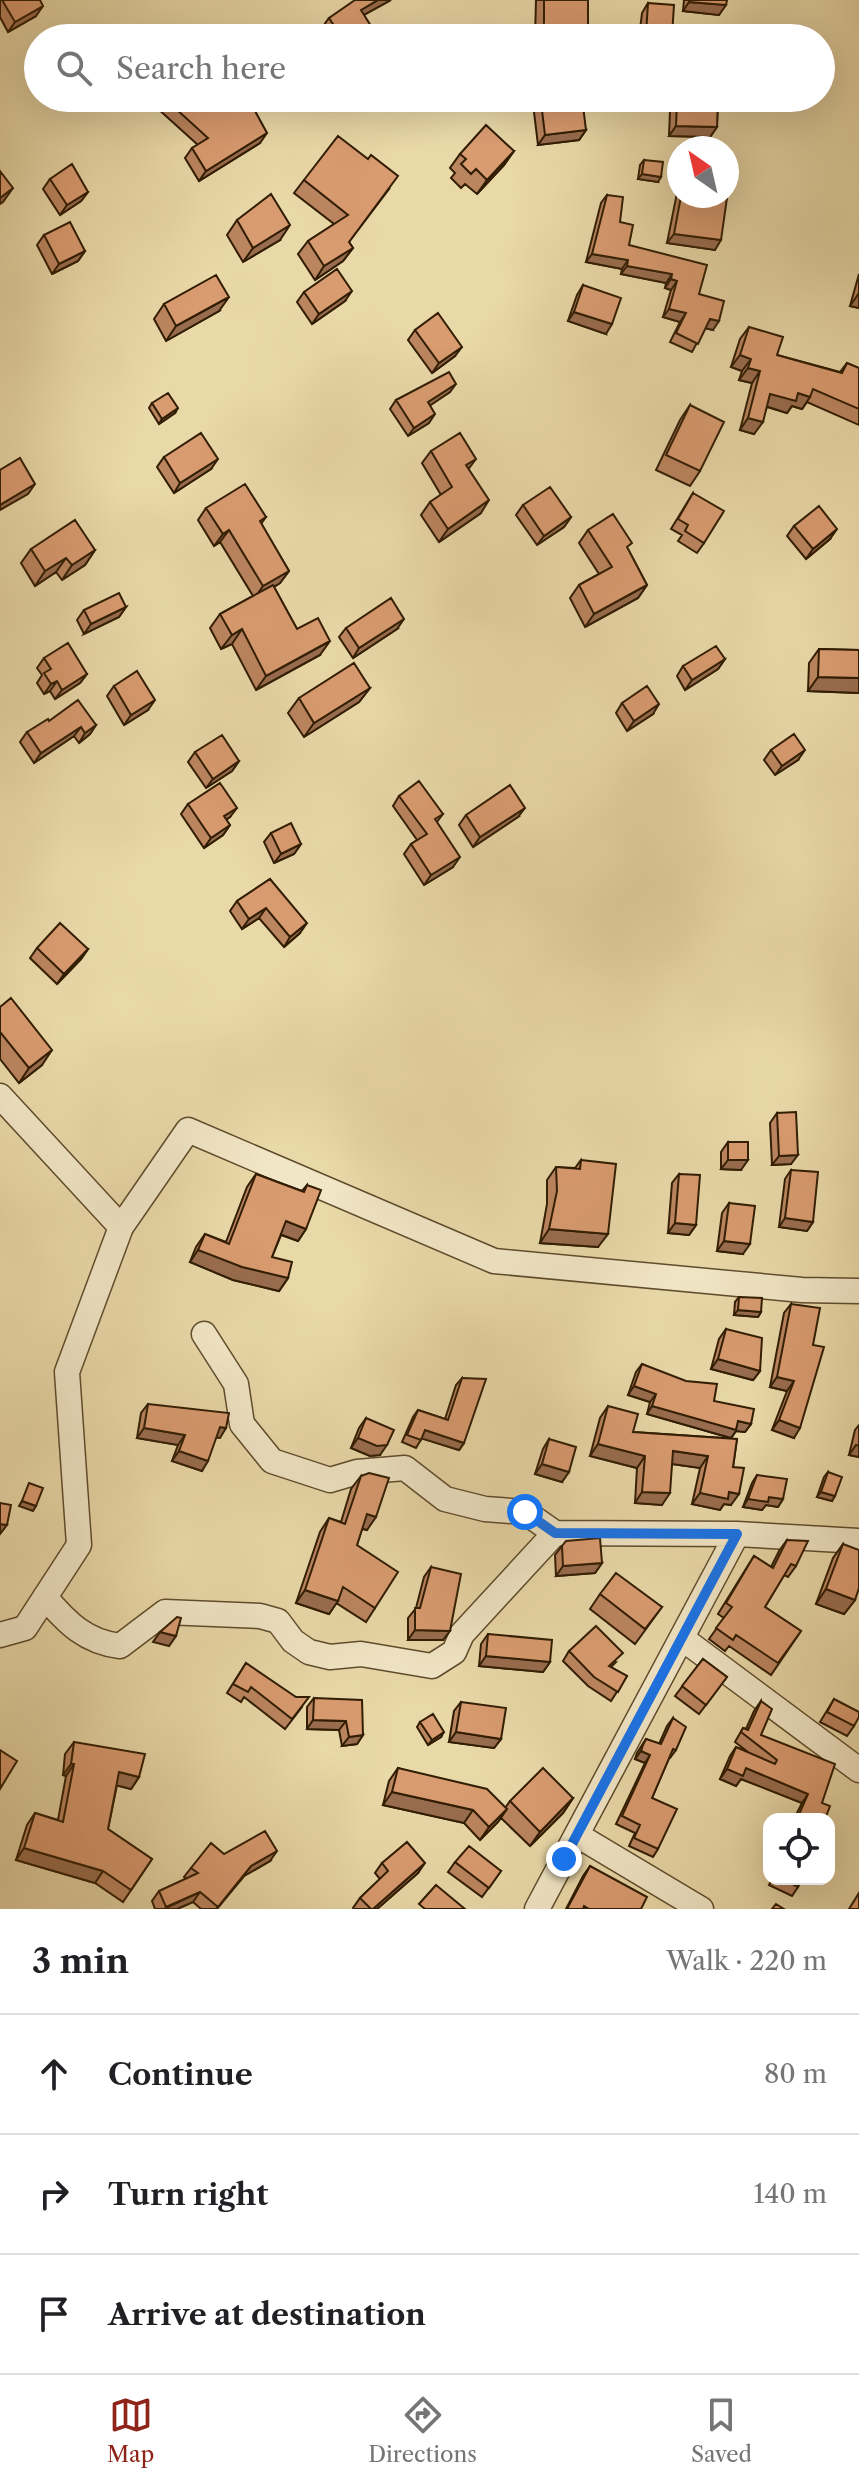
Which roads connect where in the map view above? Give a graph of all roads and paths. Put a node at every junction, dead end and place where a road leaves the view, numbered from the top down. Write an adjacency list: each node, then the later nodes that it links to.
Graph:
1 (0, 1096): 2 (street)
2 (121, 1227): 3 (street); 8 (street)
3 (859, 1291)
4 (204, 1334): 5 (street)
5 (555, 1533): 6 (street); 8 (street)
6 (737, 1534): 7 (street); 10 (street)
7 (859, 1541)
8 (45, 1597): 9 (street)
9 (0, 1635)
10 (683, 1639): 11 (street); 12 (street)
11 (859, 1770)
12 (577, 1835): 13 (street); 14 (street)
13 (537, 1909)
14 (701, 1909)

